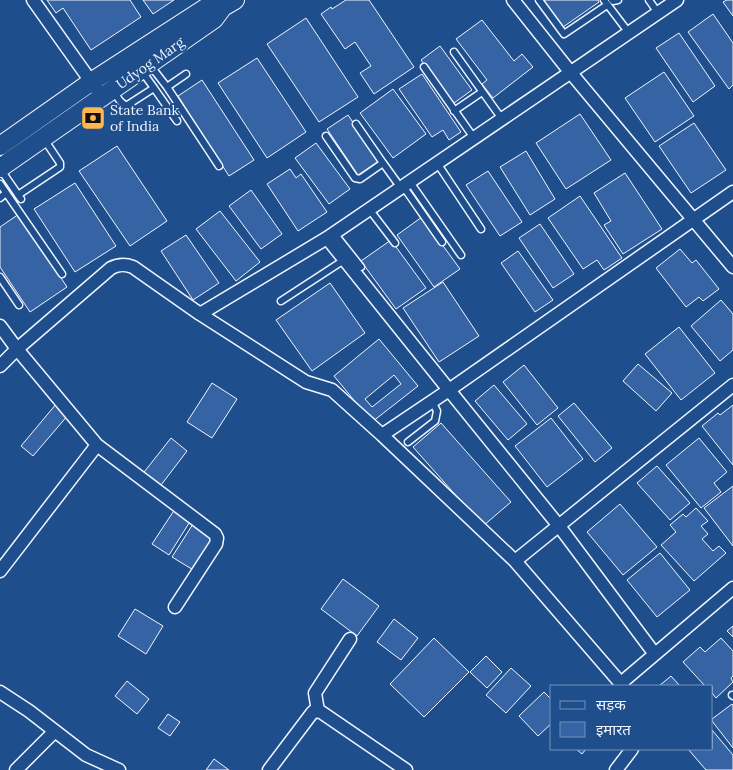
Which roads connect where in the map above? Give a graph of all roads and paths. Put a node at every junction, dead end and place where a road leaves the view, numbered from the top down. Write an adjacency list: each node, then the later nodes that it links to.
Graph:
1 (33, 0): 15 (street)
2 (513, 0): 13 (street)
3 (539, 0): 6 (lane)
4 (618, 0): 6 (lane)
5 (649, 0): 8 (lane)
6 (608, 2): 9 (lane)
7 (229, 4): 11 (street, Udyog Marg); 15 (street, Udyog Marg)
8 (667, 5): 9 (street)
9 (629, 33): 13 (street)
10 (454, 52): 18 (lane)
11 (145, 67): 16 (lane); 17 (lane); 19 (street, Udyog Marg)
12 (424, 67): 20 (lane)
13 (571, 73): 21 (street); 38 (street)
14 (186, 74): 16 (lane)
15 (91, 82): 19 (street); 27 (street, Udyog Marg)
16 (167, 87): 30 (lane)
17 (154, 88): 19 (lane); 22 (lane)
18 (482, 92): 20 (lane); 21 (lane)
19 (107, 94): 25 (street, Udyog Marg)
20 (454, 110): 26 (lane)
21 (502, 120): 26 (street)
22 (177, 121)
23 (356, 124): 28 (lane)
24 (326, 136): 28 (lane)
25 (43, 138): 31 (street, Udyog Marg); 31 (lane)
26 (474, 138): 29 (street)
27 (0, 146)
28 (382, 163): 33 (lane)
29 (437, 164): 33 (street); 39 (lane)
30 (219, 166)
31 (0, 168)
32 (0, 184): 35 (lane)
33 (405, 185): 37 (street); 41 (lane); 43 (lane)
34 (733, 192): 38 (street)
35 (6, 193): 36 (lane); 47 (lane)
36 (0, 198)
37 (369, 209): 40 (street); 42 (lane)
38 (693, 220): 46 (street); 56 (street)
39 (481, 229)
40 (330, 236): 44 (street); 45 (lane); 51 (street)
41 (442, 242)
42 (395, 243)
43 (461, 255)
44 (344, 260): 49 (lane); 56 (street)
45 (360, 267)
46 (733, 267)
47 (62, 274)
48 (0, 277): 50 (lane)
49 (280, 301)
50 (20, 305)
51 (200, 314): 53 (street); 58 (street)
52 (0, 326): 53 (street)
53 (17, 349): 54 (street); 60 (street)
54 (0, 366)
55 (733, 385): 61 (street)
56 (448, 390): 57 (street); 61 (street)
57 (432, 401): 58 (street); 59 (lane)
58 (382, 435): 62 (street)
59 (408, 442)
60 (97, 445): 63 (street); 65 (street)
61 (559, 526): 62 (street); 67 (street)
62 (515, 561): 68 (street)
63 (0, 571)
64 (733, 588): 67 (street)
65 (175, 607)
66 (350, 639): 70 (street)
67 (654, 653): 68 (street)
68 (622, 684)
69 (0, 692): 71 (street)
70 (318, 711): 75 (street); 76 (street)
71 (55, 731): 73 (street); 74 (street)
72 (631, 750): 77 (street)
73 (16, 770)
74 (119, 770)
75 (269, 770)
76 (406, 770)
77 (616, 770)

